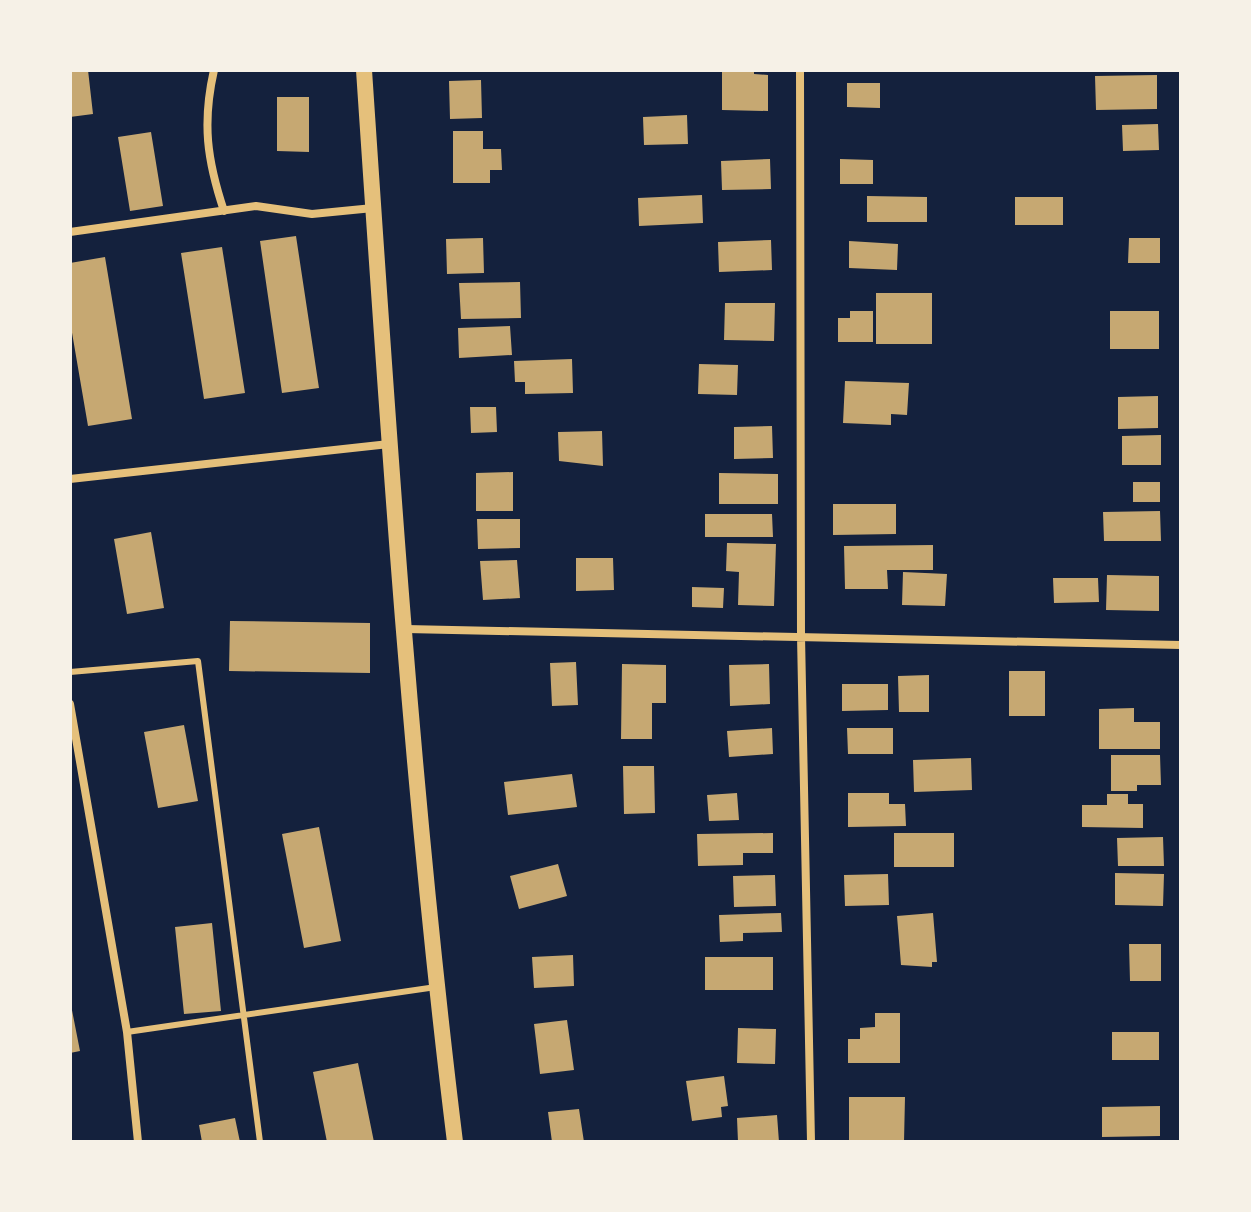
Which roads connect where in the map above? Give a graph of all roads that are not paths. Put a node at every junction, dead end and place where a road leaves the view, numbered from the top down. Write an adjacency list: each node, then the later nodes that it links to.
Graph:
1 (214, 70): 5 (street)
2 (364, 70): 4 (main road)
3 (800, 70): 10 (street)
4 (373, 208): 5 (street); 7 (main road)
5 (224, 211): 6 (street)
6 (70, 232)
7 (389, 444): 8 (street); 9 (main road)
8 (70, 479)
9 (406, 629): 10 (street); 14 (main road)
10 (801, 636): 11 (street); 20 (street)
11 (1181, 645)
12 (70, 672): 15 (lane)
13 (70, 704): 16 (street)
14 (436, 987): 15 (lane); 19 (main road)
15 (243, 1016): 16 (lane); 18 (lane)
16 (127, 1032): 17 (street)
17 (138, 1142)
18 (260, 1142)
19 (455, 1142)
20 (811, 1142)

